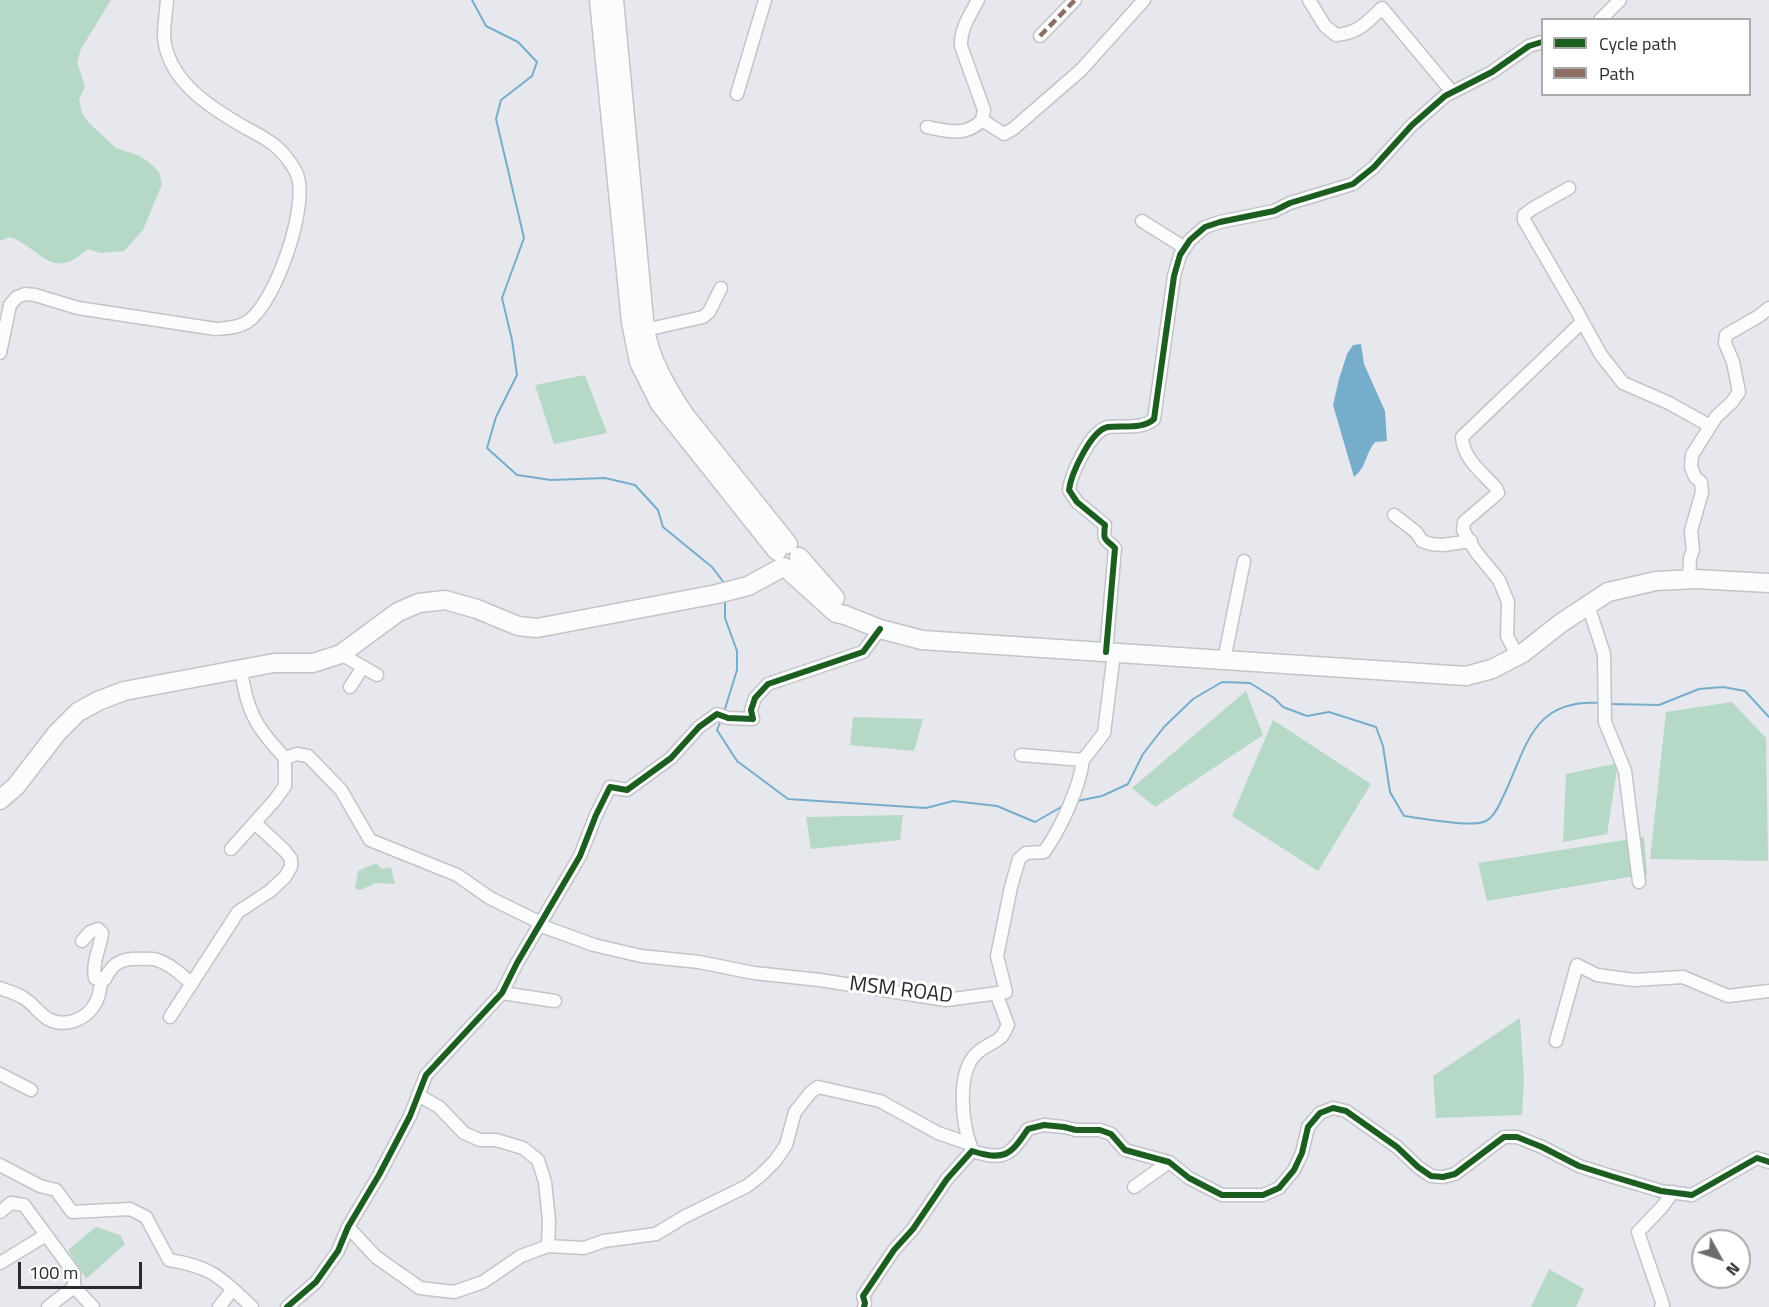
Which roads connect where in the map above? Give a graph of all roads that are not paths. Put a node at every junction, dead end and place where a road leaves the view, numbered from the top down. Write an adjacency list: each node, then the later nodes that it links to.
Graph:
1 (167, 0): 25 (street)
2 (599, 0): 13 (highway)
3 (614, 0): 13 (highway)
4 (765, 0): 15 (street)
5 (978, 0): 16 (street)
6 (1075, 0): 11 (street)
7 (1144, 0): 16 (street)
8 (1309, 0): 14 (street)
9 (1620, 0): 10 (street)
10 (1602, 18)
11 (1040, 36)
12 (1541, 42): 14 (street)
13 (612, 55): 24 (highway); 29 (highway)
14 (1452, 92): 20 (street)
15 (737, 94)
16 (982, 120): 17 (street)
17 (927, 127)
18 (1569, 188): 23 (street)
19 (1142, 222): 20 (street)
20 (1185, 248): 35 (street)
21 (721, 288): 24 (street)
22 (1769, 308): 26 (street)
23 (1581, 319): 26 (street); 28 (street)
24 (645, 330): 29 (highway)
25 (0, 353)
26 (1710, 426): 31 (street)
27 (1394, 515): 28 (street)
28 (1471, 541): 37 (street)
29 (785, 557): 34 (highway); 36 (highway)
30 (1244, 561): 38 (street)
31 (1689, 579): 32 (highway); 33 (highway)
32 (1769, 583)
33 (1588, 605): 37 (highway); 49 (street)
34 (879, 629): 35 (highway); 50 (street)
35 (1110, 653): 38 (highway); 45 (street)
36 (341, 654): 39 (street); 40 (highway)
37 (1517, 656): 38 (highway)
38 (1224, 660)
39 (363, 667): 41 (street); 42 (street)
40 (241, 670): 44 (street); 46 (highway)
41 (377, 675)
42 (350, 687)
43 (1021, 755): 45 (street)
44 (285, 758): 47 (street); 50 (street, MSM ROAD)
45 (1083, 760): 57 (street)
46 (0, 800)
47 (255, 823): 48 (street); 53 (street)
48 (231, 849)
49 (1639, 882)
50 (540, 924): 56 (street); 57 (street, MSM ROAD)
51 (82, 941): 52 (street)
52 (102, 979): 53 (street); 54 (street)
53 (192, 984): 59 (street)
54 (0, 988)
55 (1769, 991): 60 (street)
56 (502, 993): 58 (street); 63 (street)
57 (996, 993): 64 (street)
58 (555, 1001)
59 (170, 1017)
60 (1556, 1041)
61 (0, 1074): 62 (street)
62 (31, 1090)
63 (418, 1095): 71 (street); 73 (street)
64 (971, 1148): 65 (street); 73 (street); 82 (street)
65 (1169, 1162): 68 (street); 69 (street)
66 (1769, 1162): 69 (street)
67 (0, 1164): 76 (street)
68 (1134, 1187)
69 (1672, 1192): 83 (street)
70 (0, 1212): 72 (street)
71 (348, 1227): 73 (street); 81 (street)
72 (46, 1235): 74 (street); 75 (street)
73 (548, 1246)
74 (0, 1263)
75 (74, 1287): 77 (street); 78 (street)
76 (233, 1289): 79 (street); 80 (street)
77 (48, 1307)
78 (93, 1307)
79 (219, 1307)
80 (252, 1307)
81 (287, 1307)
82 (864, 1307)
83 (1661, 1307)

